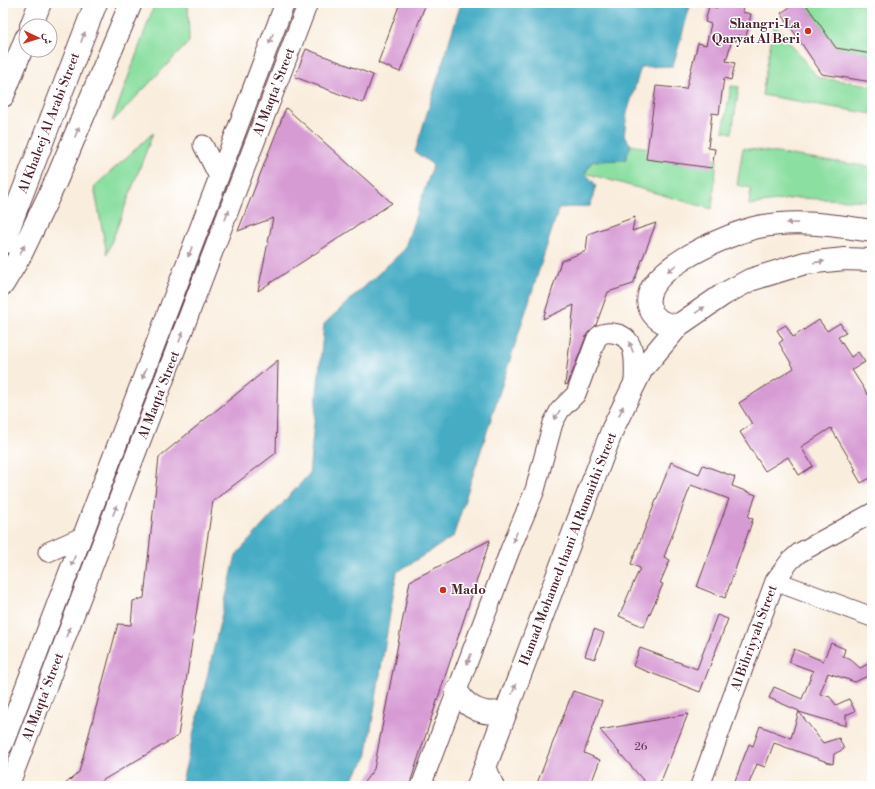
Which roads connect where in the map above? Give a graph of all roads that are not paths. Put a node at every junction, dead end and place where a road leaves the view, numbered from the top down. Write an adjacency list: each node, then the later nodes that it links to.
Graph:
1 (40, 3): 6 (main road)
2 (96, 3): 13 (main road, Al Khaleej Al Arabi Street, one-way to 2)
3 (131, 3): 15 (main road, one-way to 3)
4 (308, 3): 7 (street, Al Maqta' Street)
5 (283, 9): 7 (street); 11 (street, Al Maqta' Street, one-way to 11)
6 (34, 18)
7 (301, 22): 20 (street, Al Maqta' Street, one-way to 7)
8 (18, 58): 9 (main road)
9 (3, 96)
10 (203, 145): 11 (street)
11 (219, 177): 19 (street, Al Maqta' Street, one-way to 19)
12 (872, 231): 16 (main road, one-way to 16)
13 (3, 243)
14 (872, 260): 16 (main road, Hamad Mohamed thani Al Rumaithi Street, one-way to 14)
15 (3, 284)
16 (679, 325): 17 (main road, Hamad Mohamed thani Al Rumaithi Street)
17 (634, 385): 24 (street, one-way to 24); 25 (main road, Hamad Mohamed thani Al Rumaithi Street, one-way to 17)
18 (872, 513): 22 (street, Al Bihriyyah Street)
19 (84, 532): 20 (street); 21 (street); 26 (street, Al Maqta' Street, one-way to 26)
20 (105, 536): 28 (street, Al Maqta' Street, one-way to 20)
21 (48, 552)
22 (775, 581): 23 (street); 32 (street, Al Bihriyyah Street)
23 (872, 617)
24 (457, 691): 25 (main road); 29 (street)
25 (506, 711): 27 (main road, Hamad Mohamed thani Al Rumaithi Street)
26 (3, 745)
27 (486, 765): 30 (main road, Hamad Mohamed thani Al Rumaithi Street); 31 (street)
28 (9, 786)
29 (421, 786)
30 (478, 786)
31 (494, 786)
32 (700, 786)

